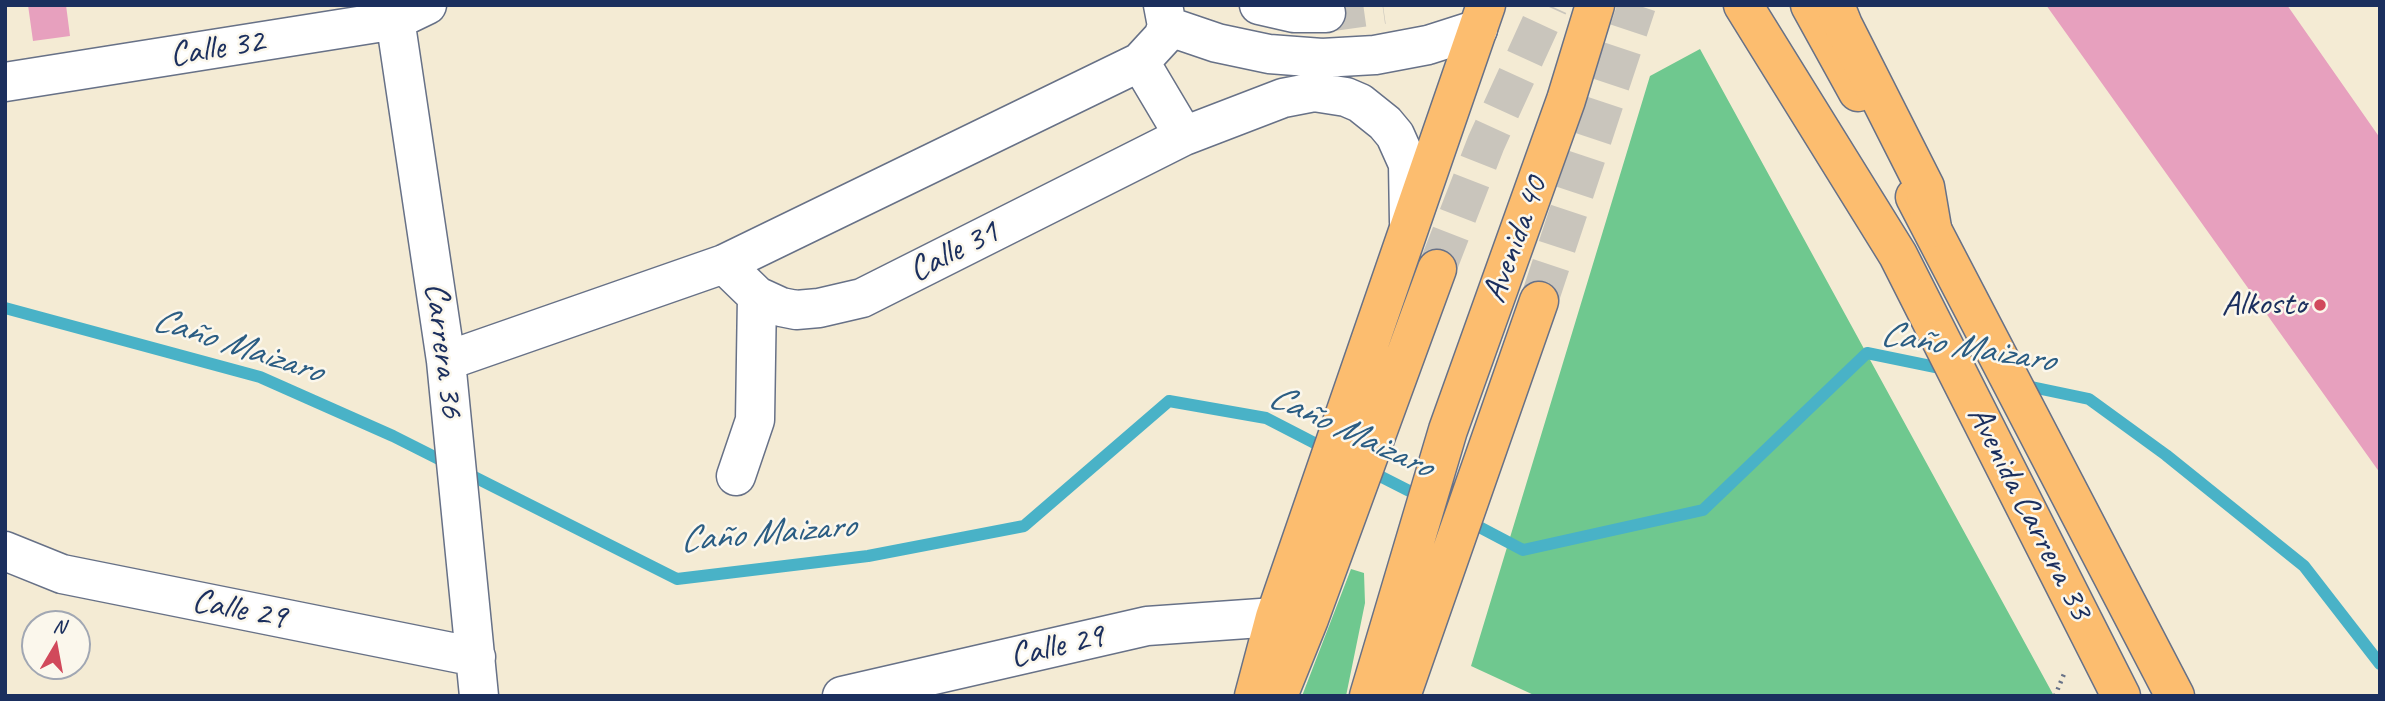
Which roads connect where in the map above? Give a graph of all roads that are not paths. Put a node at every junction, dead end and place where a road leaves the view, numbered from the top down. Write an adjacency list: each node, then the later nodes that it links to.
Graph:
1 (1259, 5): 7 (street)
2 (1595, 5): 29 (main road, Avenida 40)
3 (1743, 5): 31 (main road, Avenida Carrera 33)
4 (1810, 5): 13 (main road, Avenida Carrera 33)
5 (1835, 5): 13 (main road)
6 (405, 10): 11 (street, Calle 32); 19 (street, Carrera 36)
7 (1326, 13)
8 (1165, 15): 9 (street); 10 (street)
9 (1482, 17): 14 (main road)
10 (1140, 62): 12 (street); 15 (street)
11 (5, 82)
12 (1184, 136): 14 (street, Calle 31); 17 (street, Calle 31)
13 (1932, 228): 32 (main road, Avenida Carrera 33)
14 (1409, 231): 21 (main road)
15 (724, 264): 17 (street, Calle 31); 19 (street)
16 (1437, 269): 21 (main road, Avenida 40)
17 (757, 296): 20 (street)
18 (1539, 301): 30 (main road, Avenida 40)
19 (446, 361): 24 (street, Carrera 36)
20 (736, 476)
21 (1334, 499): 23 (main road); 28 (main road, Avenida 40)
22 (5, 551): 24 (street, Calle 29)
23 (1275, 617): 26 (street, Calle 29); 27 (main road)
24 (476, 657): 25 (street, Carrera 36)
25 (479, 696)
26 (842, 696)
27 (1254, 696)
28 (1278, 696)
29 (1369, 696)
30 (1401, 696)
31 (2121, 696)
32 (2175, 696)

